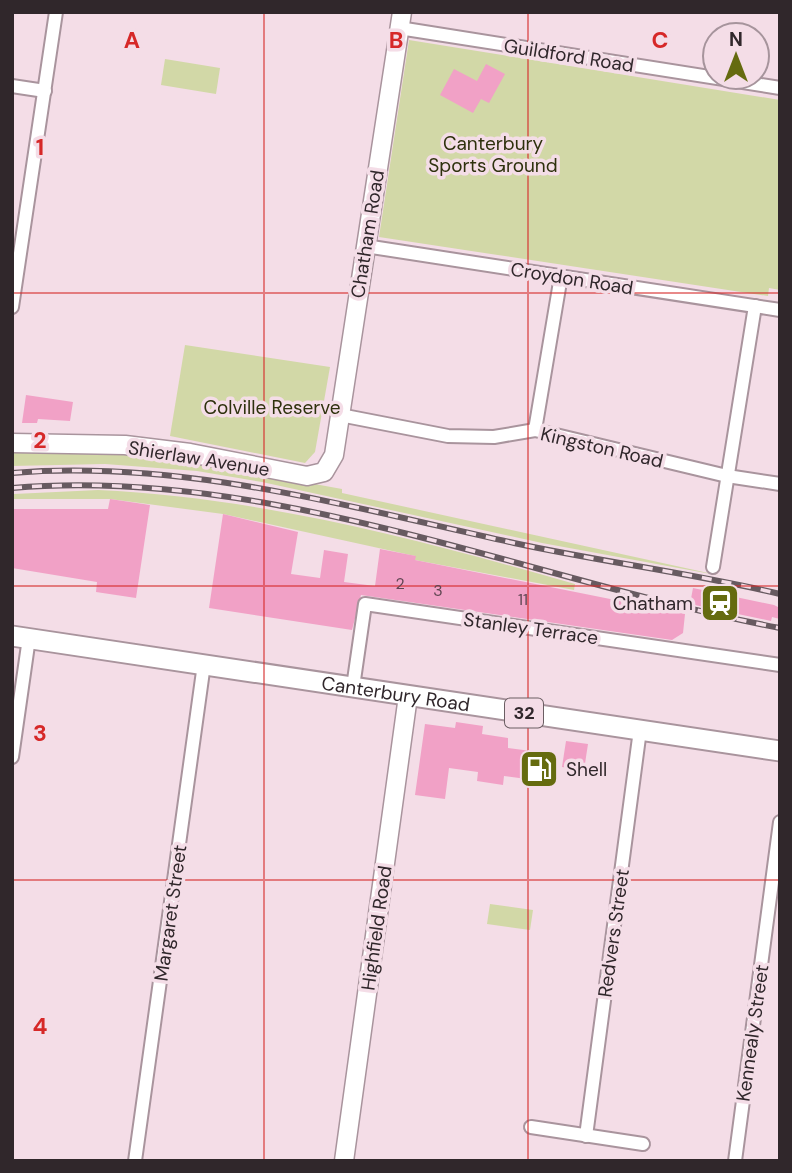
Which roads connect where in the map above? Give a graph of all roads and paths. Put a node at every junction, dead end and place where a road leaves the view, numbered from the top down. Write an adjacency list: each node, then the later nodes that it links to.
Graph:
1 (56, 12): 5 (street)
2 (400, 20): 4 (street, Guildford Road); 6 (street, Chatham Road)
3 (12, 86): 5 (street)
4 (780, 88)
5 (44, 91): 7 (street)
6 (365, 246): 8 (street, Croydon Road); 12 (street, Chatham Road)
7 (16, 259): 10 (street)
8 (561, 276): 9 (street, Croydon Road); 13 (street)
9 (755, 306): 11 (street, Croydon Road); 16 (street)
10 (12, 307)
11 (780, 310)
12 (340, 415): 13 (street, Kingston Road); 15 (street, Chatham Road)
13 (535, 430): 16 (street, Kingston Road)
14 (12, 443): 15 (street, Shierlaw Avenue)
15 (334, 455)
16 (727, 476): 17 (street, Kingston Road); 18 (street)
17 (780, 484)
18 (713, 567)
19 (21, 637): 20 (main road, Canterbury Road / 32); 26 (street)
20 (204, 664): 22 (main road, Canterbury Road / 32); 31 (street, Margaret Street)
21 (780, 665): 22 (street, Stanley Terrace)
22 (353, 687): 23 (main road, Canterbury Road / 32)
23 (408, 696): 24 (main road, Canterbury Road / 32); 32 (street, Highfield Road)
24 (640, 730): 25 (main road, Canterbury Road / 32); 29 (street, Redvers Street)
25 (780, 751)
26 (12, 757)
27 (780, 822): 33 (street, Kennealy Street)
28 (531, 1127): 29 (street)
29 (586, 1136): 30 (street)
30 (643, 1144)
31 (135, 1161)
32 (344, 1161)
33 (735, 1161)

